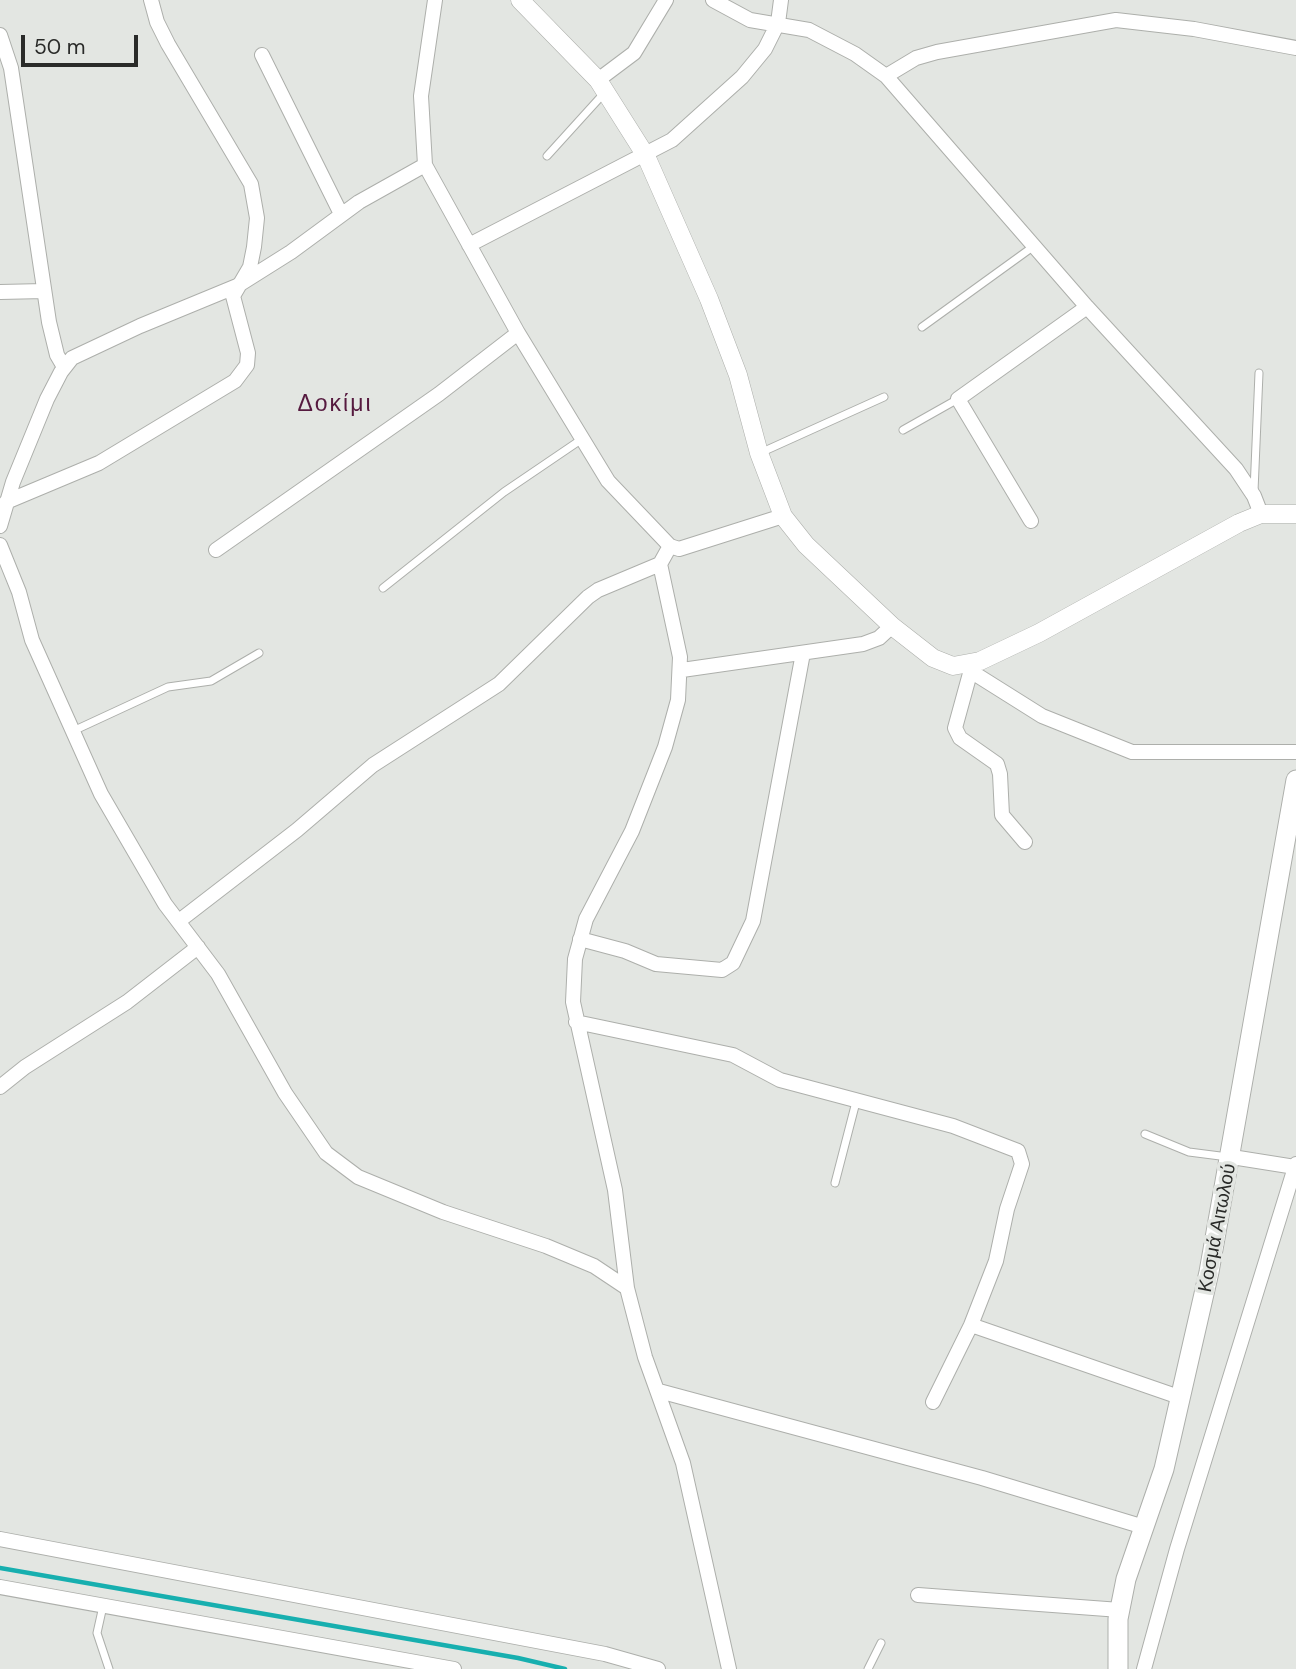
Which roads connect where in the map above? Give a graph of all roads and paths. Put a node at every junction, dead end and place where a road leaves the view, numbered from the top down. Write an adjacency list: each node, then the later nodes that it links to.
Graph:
1 (151, 0): 19 (street)
2 (435, 0): 15 (street)
3 (520, 0): 12 (street)
4 (666, 0): 12 (street)
5 (713, 0): 7 (street)
6 (781, 0): 7 (street)
7 (778, 23): 11 (street); 14 (street)
8 (0, 35): 20 (street)
9 (1296, 48): 11 (street)
10 (262, 55): 16 (street)
11 (886, 76): 18 (street)
12 (602, 85): 13 (lane); 14 (street)
13 (547, 156)
14 (646, 156): 17 (street); 31 (street)
15 (425, 165): 16 (street); 17 (street)
16 (341, 214): 19 (street)
17 (469, 245): 24 (street)
18 (1034, 246): 22 (street); 23 (lane)
19 (237, 286): 25 (street); 33 (street)
20 (44, 291): 21 (street); 25 (street)
21 (0, 292)
22 (1087, 307): 28 (street); 32 (street)
23 (922, 327)
24 (518, 333): 30 (street); 41 (street)
25 (64, 367): 33 (street)
26 (1259, 373): 32 (lane)
27 (884, 397): 31 (lane)
28 (958, 399): 29 (lane); 37 (street)
29 (903, 430)
30 (582, 439): 40 (street); 43 (lane)
31 (758, 453): 36 (street)
32 (1254, 496): 34 (street)
33 (6, 502): 38 (street)
34 (1261, 513): 35 (street); 47 (street)
35 (1296, 514)
36 (783, 516): 40 (street); 44 (street)
37 (1031, 521)
38 (0, 526)
39 (0, 545): 49 (street)
40 (670, 545): 42 (street)
41 (216, 550)
42 (660, 564): 48 (street); 53 (street)
43 (383, 588)
44 (892, 626): 46 (street); 47 (street)
45 (259, 653): 49 (lane)
46 (803, 653): 48 (street); 54 (street)
47 (972, 668): 50 (street); 52 (street)
48 (682, 670): 54 (street)
49 (73, 731): 53 (street)
50 (1296, 751)
51 (1296, 780): 60 (main road, Κοσμά Αιτωλού)
52 (1025, 842)
53 (179, 921): 55 (street)
54 (580, 939): 56 (street)
55 (198, 947): 57 (street); 64 (street)
56 (576, 1022): 58 (street); 64 (street)
57 (0, 1087)
58 (856, 1102): 62 (lane); 65 (street)
59 (1145, 1134): 60 (lane)
60 (1232, 1157): 61 (street); 67 (main road, Κοσμά Αιτωλού)
61 (1296, 1166): 63 (street)
62 (835, 1183)
63 (1291, 1199): 82 (street)
64 (627, 1288): 66 (street)
65 (971, 1325): 67 (street); 68 (street)
66 (659, 1391): 69 (street); 79 (street)
67 (1182, 1398): 69 (main road, Κοσμά Αιτωλού)
68 (933, 1402)
69 (1144, 1527): 74 (main road, Κοσμά Αιτωλού)
70 (0, 1539): 78 (street)
71 (0, 1587): 73 (street)
72 (918, 1595): 74 (street)
73 (103, 1605): 76 (lane); 77 (street)
74 (1120, 1610): 81 (main road, Κοσμά Αιτωλού)
75 (881, 1643): 80 (lane)
76 (109, 1669)
77 (454, 1669)
78 (658, 1669)
79 (729, 1669)
80 (868, 1669)
81 (1118, 1669)
82 (1144, 1669)

